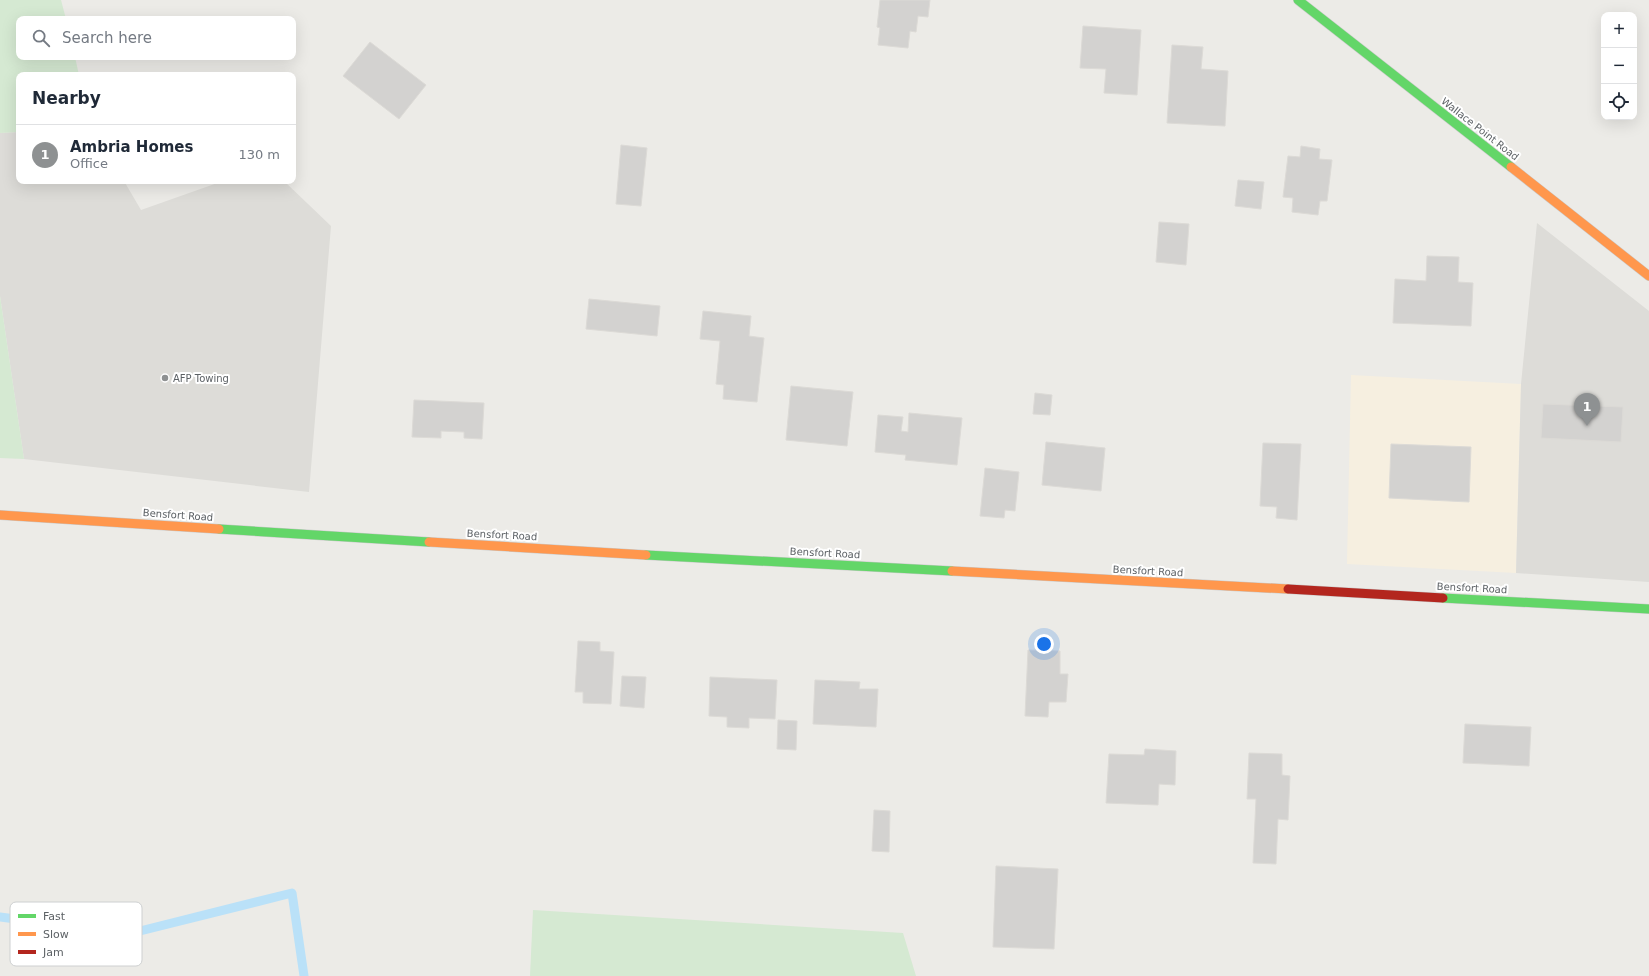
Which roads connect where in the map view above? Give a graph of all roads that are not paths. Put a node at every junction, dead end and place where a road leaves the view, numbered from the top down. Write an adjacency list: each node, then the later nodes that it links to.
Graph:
1 (1298, 0): 2 (main road, Wallace Point Road)
2 (1649, 276)
3 (0, 515): 4 (main road, Bensfort Road)
4 (1649, 609)

